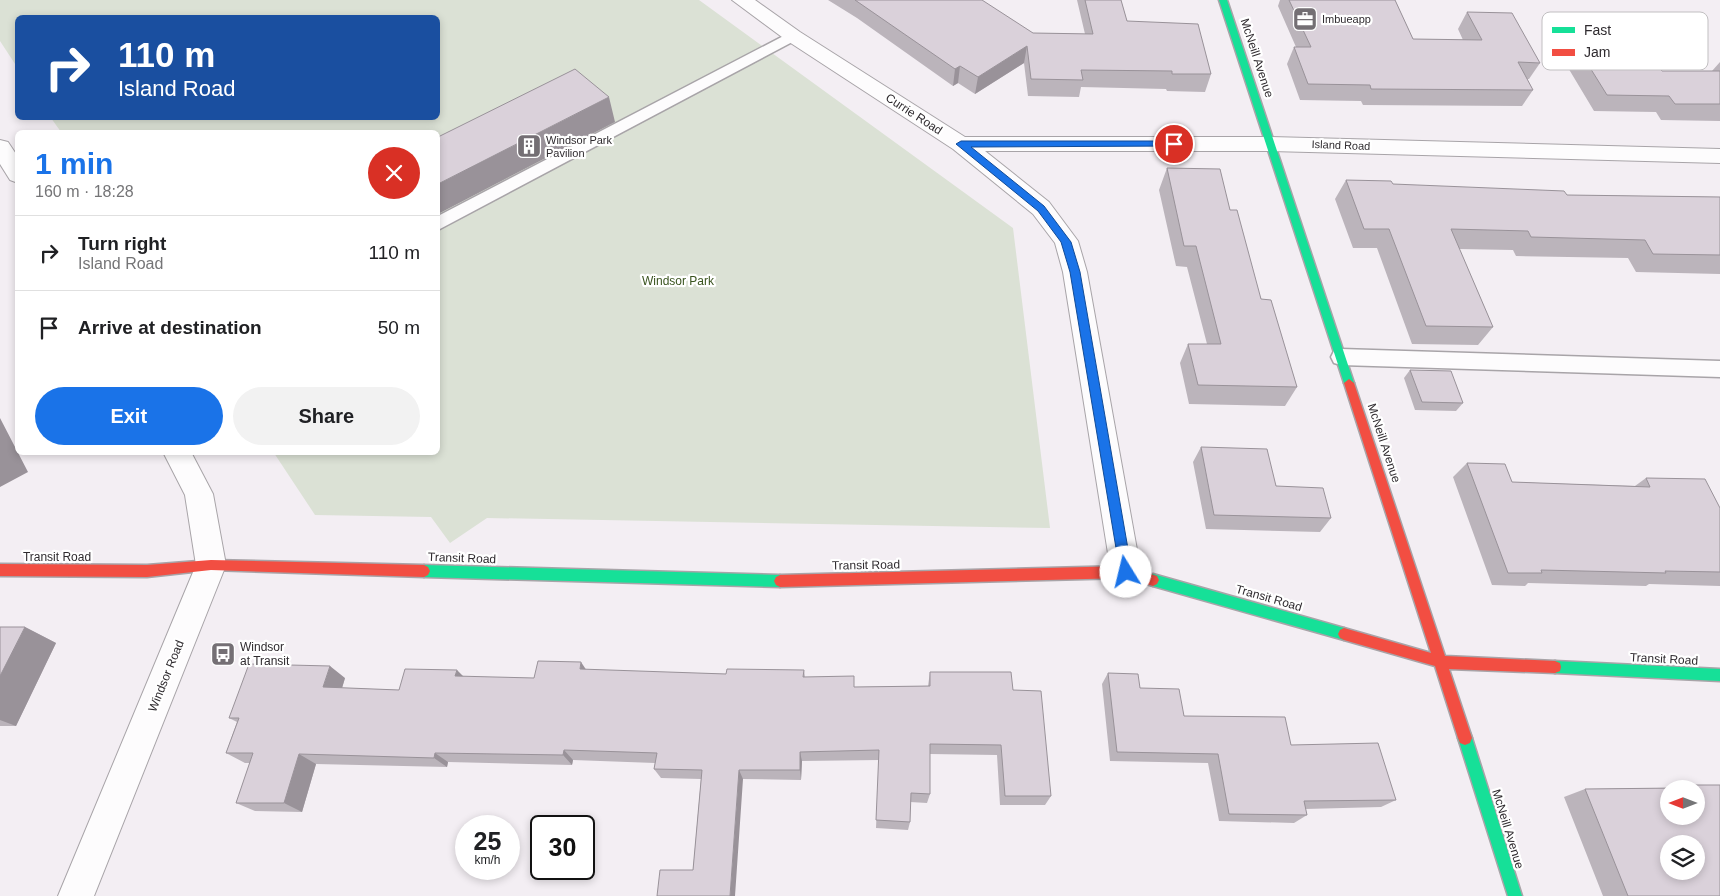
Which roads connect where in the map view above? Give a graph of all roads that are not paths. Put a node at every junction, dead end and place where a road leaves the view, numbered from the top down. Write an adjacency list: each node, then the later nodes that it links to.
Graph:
1 (742, 0): 3 (street, Currie Road)
2 (1223, 0): 5 (street, McNeill Avenue)
3 (792, 36): 4 (street, Currie Road); 9 (lane)
4 (961, 144): 5 (street, Island Road); 15 (street, Currie Road)
5 (1271, 144): 7 (street, Island Road); 10 (street, McNeill Avenue)
6 (0, 147): 8 (street)
7 (1720, 156)
8 (15, 170)
9 (440, 223)
10 (1341, 357): 11 (lane); 16 (street, McNeill Avenue)
11 (1720, 369)
12 (179, 455): 13 (street)
13 (211, 565): 14 (street, Transit Road); 15 (street, Transit Road); 18 (street, Windsor Road)
14 (0, 570)
15 (1126, 572): 16 (street, Transit Road)
16 (1441, 662): 17 (street, Transit Road); 19 (street, McNeill Avenue)
17 (1720, 675)
18 (76, 896)
19 (1515, 896)

